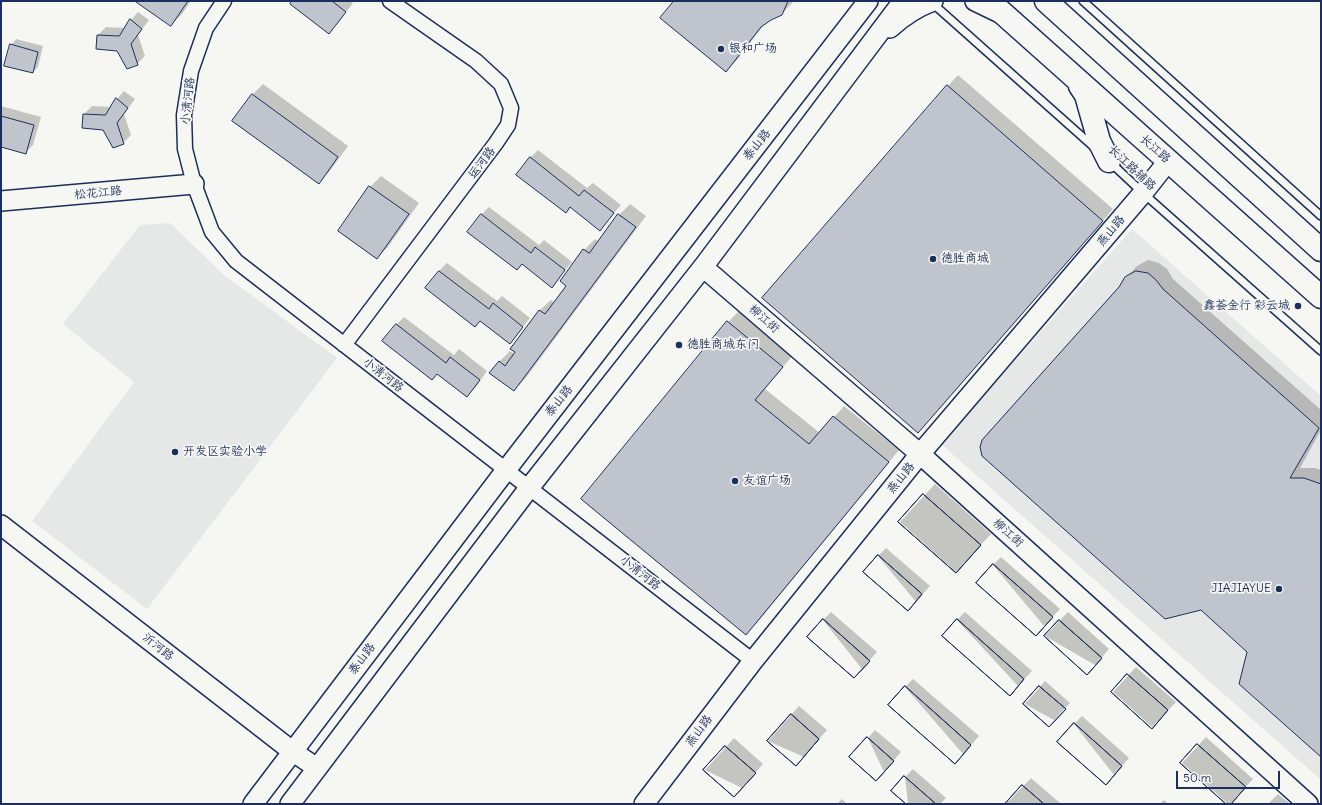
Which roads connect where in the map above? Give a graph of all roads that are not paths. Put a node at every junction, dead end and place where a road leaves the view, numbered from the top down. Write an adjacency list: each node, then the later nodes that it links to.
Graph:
1 (224, 1): 17 (street, 小清河路)
2 (390, 1): 24 (street, 运河路)
3 (856, 1): 12 (street)
4 (868, 1): 12 (street, 泰山路)
5 (903, 1): 13 (street)
6 (931, 1): 13 (street); 16 (lane, 长江路辅路)
7 (975, 1): 11 (street)
8 (989, 1): 11 (main road, 长江路)
9 (1082, 1): 20 (lane)
10 (1049, 3): 21 (main road)
11 (1005, 16): 14 (main road, 长江路)
12 (845, 32): 27 (street, 泰山路)
13 (867, 49): 22 (street)
14 (1072, 75): 15 (main road, 长江路); 16 (main road)
15 (1169, 160): 18 (street, 燕山路); 23 (main road, 长江路)
16 (1109, 161): 18 (lane, 长江路辅路)
17 (194, 184): 19 (street, 松花江路); 24 (street, 小清河路)
18 (1143, 193): 25 (lane, 长江路辅路); 26 (street, 燕山路)
19 (1, 201)
20 (1321, 216)
21 (1321, 250)
22 (703, 267): 26 (street, 柳江街); 28 (street)
23 (1321, 297)
24 (344, 346): 27 (street, 小清河路)
25 (1321, 351)
26 (920, 454): 30 (street, 燕山路); 36 (street, 柳江街)
27 (506, 470): 28 (street, 小清河路); 31 (street, 泰山路)
28 (529, 488): 30 (street, 小清河路); 32 (street)
29 (1, 525): 31 (street, 沂河路)
30 (753, 661): 35 (street, 燕山路)
31 (292, 751): 32 (street, 沂河路); 33 (street, 泰山路)
32 (316, 768): 34 (street)
33 (252, 804)
34 (290, 804)
35 (644, 804)
36 (1308, 804)

